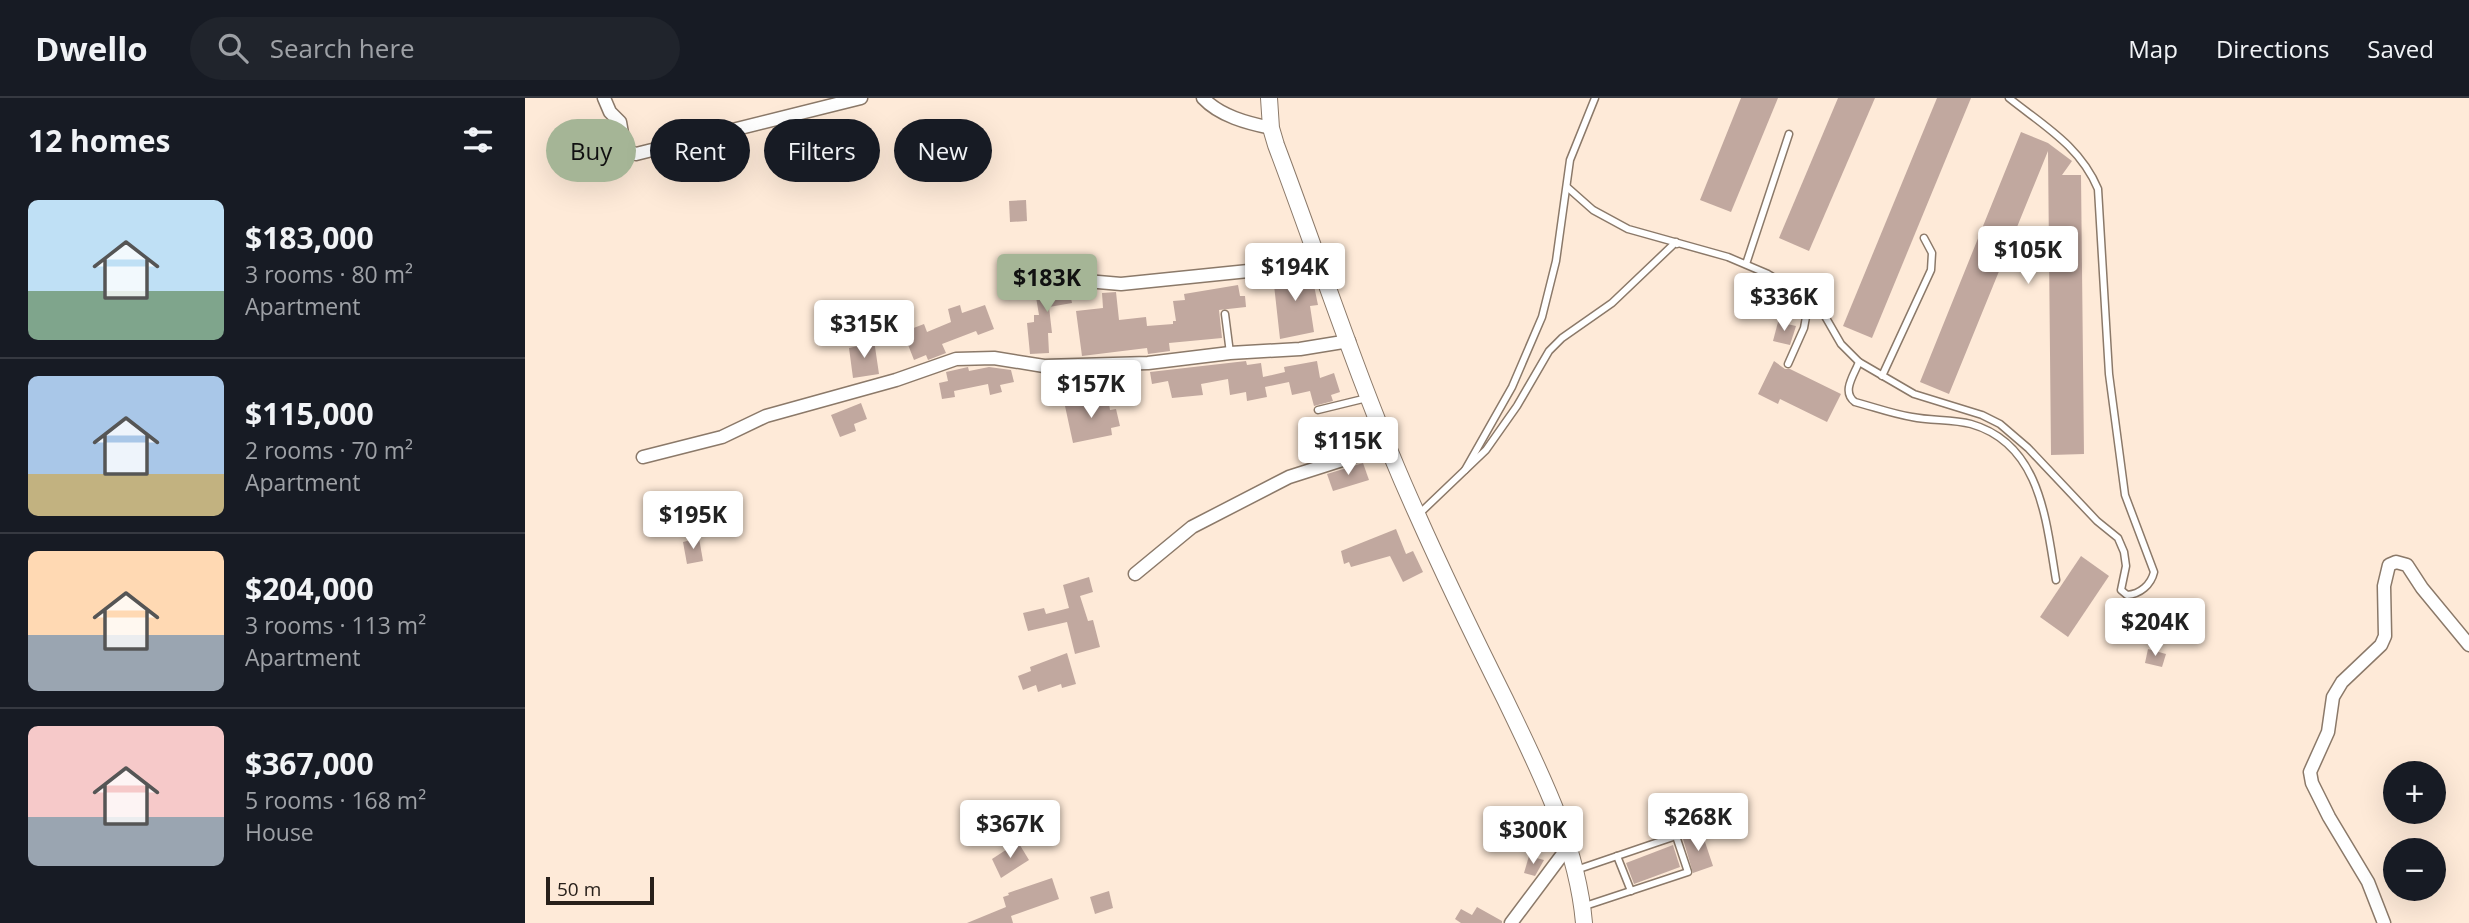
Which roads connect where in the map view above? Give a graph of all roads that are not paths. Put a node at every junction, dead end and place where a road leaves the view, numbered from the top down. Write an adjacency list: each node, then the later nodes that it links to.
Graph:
1 (604, 98): 2 (street)
2 (861, 98)
3 (1203, 98): 7 (street)
4 (1269, 98): 7 (street)
5 (1595, 98): 9 (lane)
6 (2009, 98): 21 (lane)
7 (1271, 128): 12 (street)
8 (1789, 134): 13 (lane)
9 (1566, 187): 11 (lane); 26 (lane)
10 (1924, 238): 21 (lane)
11 (1677, 243): 13 (lane); 26 (lane)
12 (1314, 247): 14 (street); 17 (street)
13 (1745, 264): 15 (lane)
14 (1075, 280)
15 (1809, 300): 19 (lane); 20 (lane)
16 (1225, 314): 18 (lane)
17 (1349, 341): 18 (street); 22 (street)
18 (1230, 353): 25 (street)
19 (1859, 362): 21 (lane); 29 (lane)
20 (1789, 364)
21 (1882, 376)
22 (1368, 398): 23 (lane); 24 (street)
23 (1318, 410)
24 (1386, 446): 27 (street); 28 (street)
25 (643, 457)
26 (1465, 470): 27 (lane)
27 (1417, 516): 31 (street)
28 (1135, 573)
29 (2056, 580)
30 (2469, 645): 37 (street)
31 (1568, 847): 33 (street); 36 (street)
32 (1617, 856): 33 (lane); 34 (lane); 34 (lane)
33 (1574, 871): 35 (street)
34 (1631, 891): 35 (lane)
35 (1584, 915)
36 (1511, 923)
37 (2384, 923)

